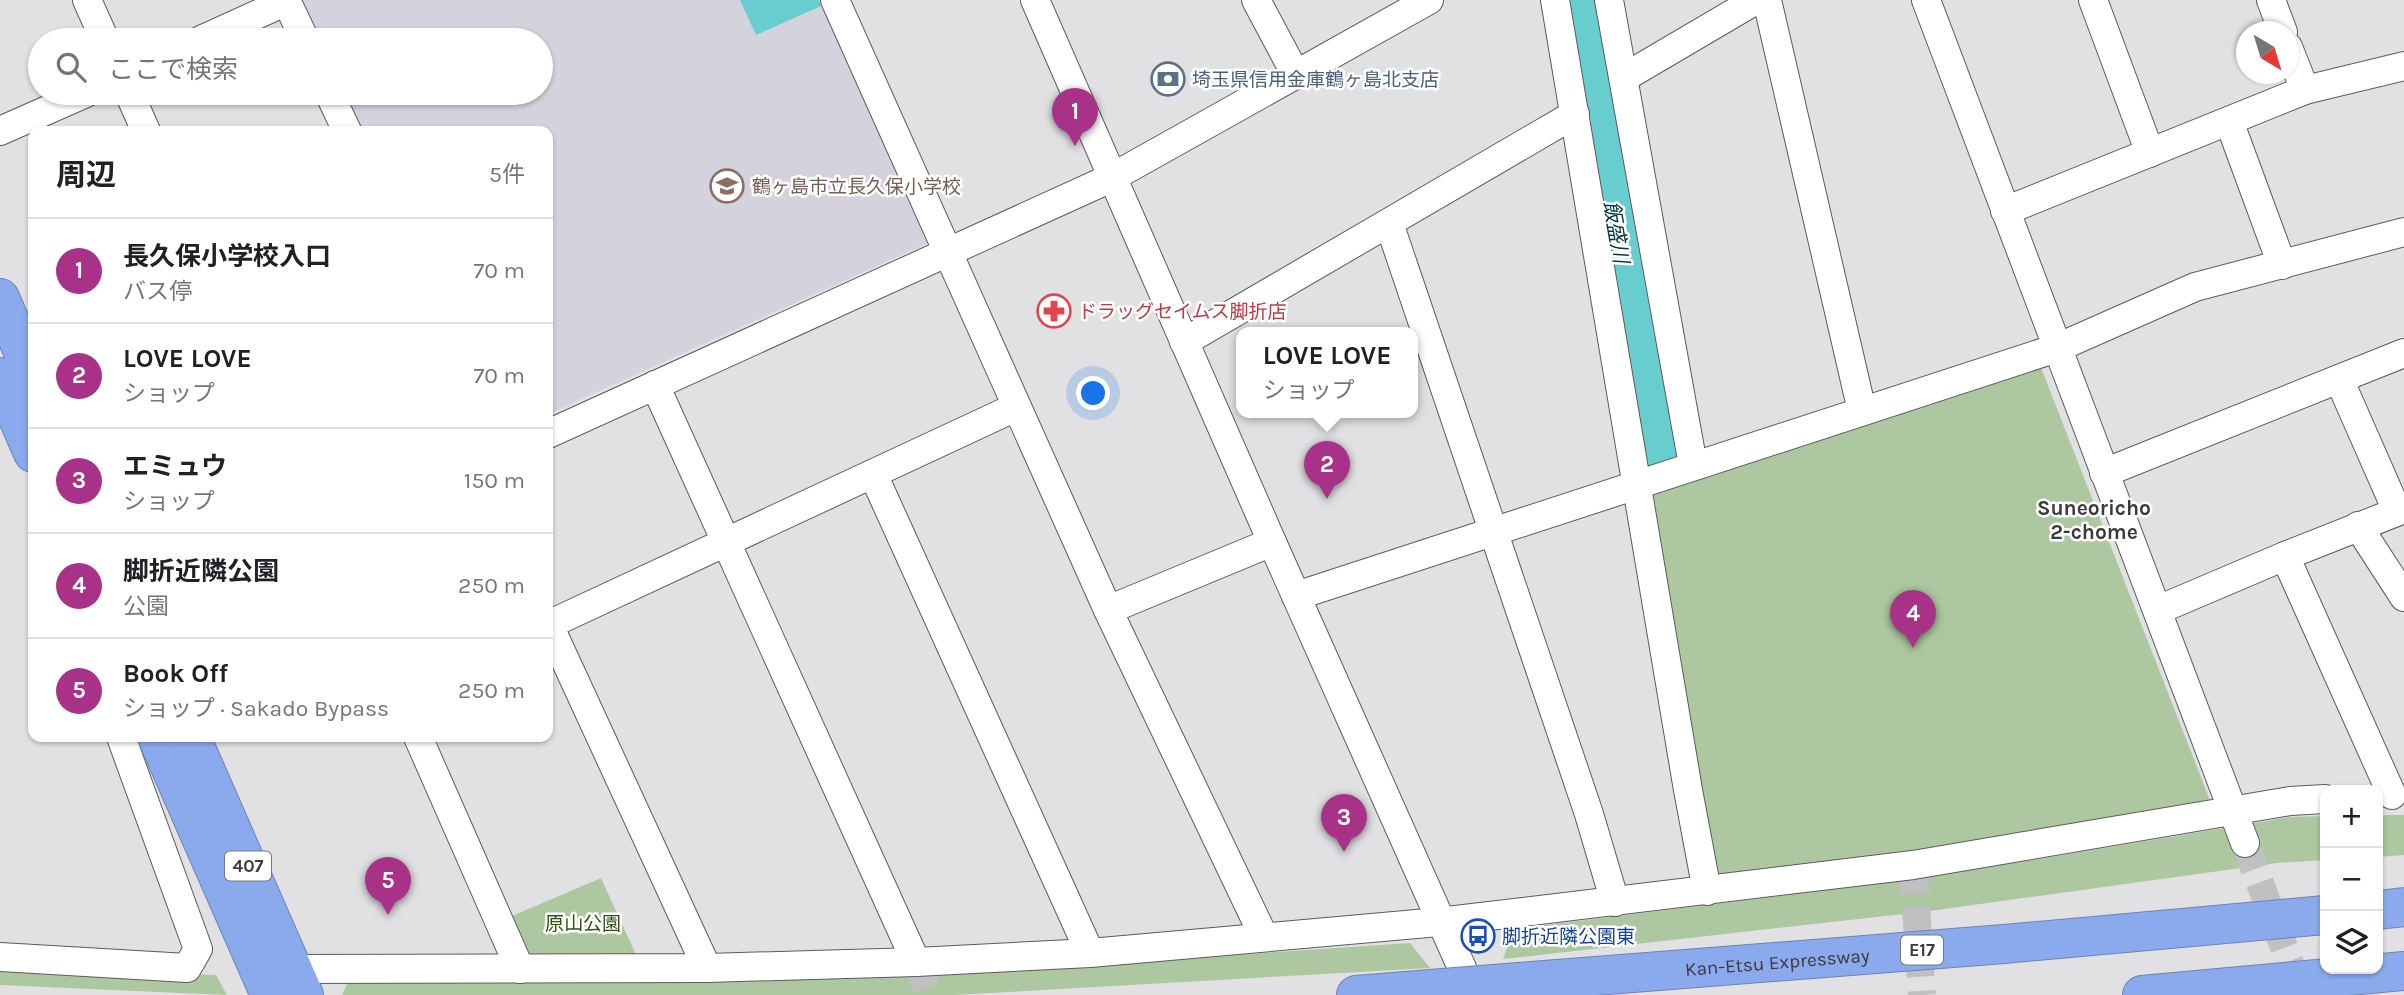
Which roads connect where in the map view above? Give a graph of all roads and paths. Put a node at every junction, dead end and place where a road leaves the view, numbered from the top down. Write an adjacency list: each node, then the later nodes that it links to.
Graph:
1 (87, 0): 15 (street)
2 (286, 0): 16 (street); 17 (street)
3 (835, 0): 36 (street)
4 (1035, 0): 32 (street)
5 (1256, 0): 19 (street)
6 (1429, 0): 19 (street)
7 (1555, 0): 26 (street)
8 (1609, 0): 21 (street)
9 (1756, 0): 21 (street)
10 (1767, 0): 47 (street)
11 (1926, 0): 33 (street)
12 (2093, 0): 31 (street)
13 (2271, 0): 14 (street)
14 (2279, 21)
15 (100, 28)
16 (226, 28)
17 (299, 28)
18 (2404, 65): 22 (street)
19 (1296, 75): 32 (street)
20 (2299, 75): 22 (street)
21 (1625, 77): 50 (street)
22 (2305, 90): 27 (street)
23 (59, 105): 30 (street)
24 (134, 105): 28 (street)
25 (334, 105): 29 (street)
26 (1575, 114): 34 (street); 53 (street)
27 (2229, 121): 31 (street); 37 (street)
28 (144, 126)
29 (344, 126)
30 (0, 131)
31 (2150, 153): 33 (street)
32 (1111, 178): 36 (street); 39 (street)
33 (2005, 211): 40 (street)
34 (1389, 223): 39 (street); 56 (street)
35 (2404, 232): 37 (street)
36 (947, 251): 45 (street); 46 (street)
37 (2282, 265): 40 (street)
38 (0, 298): 42 (highway)
39 (1184, 342): 58 (street)
40 (2057, 348): 47 (street); 51 (street)
41 (2404, 353): 44 (street)
42 (28, 362)
43 (0, 377): 49 (highway)
44 (2339, 379): 51 (street); 54 (street)
45 (655, 386): 48 (street); 57 (street)
46 (1016, 407): 52 (street); 62 (street)
47 (1862, 411): 50 (street)
48 (553, 431)
49 (28, 441)
50 (1693, 465): 53 (street)
51 (2104, 473): 63 (street)
52 (873, 474): 57 (street); 82 (street)
53 (1637, 484): 56 (street); 75 (street)
54 (2401, 510): 55 (street)
55 (2358, 526): 59 (street); 61 (street)
56 (1492, 531): 60 (street); 76 (street)
57 (726, 542): 64 (street); 84 (street)
58 (1272, 542): 60 (street); 62 (street)
59 (2285, 556): 63 (street); 70 (street)
60 (1296, 596): 80 (street)
61 (2404, 597)
62 (1108, 610): 81 (street)
63 (2158, 610): 72 (street)
64 (553, 623)
65 (553, 636): 85 (street)
66 (123, 742): 83 (street)
67 (159, 742): 73 (highway, 407)
68 (193, 742): 88 (highway, 407)
69 (420, 742): 86 (street)
70 (2391, 796)
71 (2320, 799): 72 (street)
72 (2233, 811): 74 (street); 75 (street)
73 (197, 828): 88 (highway, 407); 90 (highway)
74 (2245, 843)
75 (1707, 891): 76 (street)
76 (1615, 902): 80 (street)
77 (2404, 907): 78 (highway)
78 (2383, 909)
79 (2320, 915): 89 (highway, Kan-Etsu Expressway / E17, bridge)
80 (1439, 922): 81 (street); 89 (street)
81 (1264, 937): 82 (street)
82 (1090, 953): 84 (street)
83 (0, 957)
84 (916, 962): 85 (street)
85 (707, 968): 86 (street)
86 (520, 970): 88 (street)
87 (2404, 971): 92 (highway)
88 (289, 986)
89 (1458, 992): 91 (highway, Kan-Etsu Expressway / E17)
90 (261, 995)
91 (1356, 995)
92 (2142, 995)

